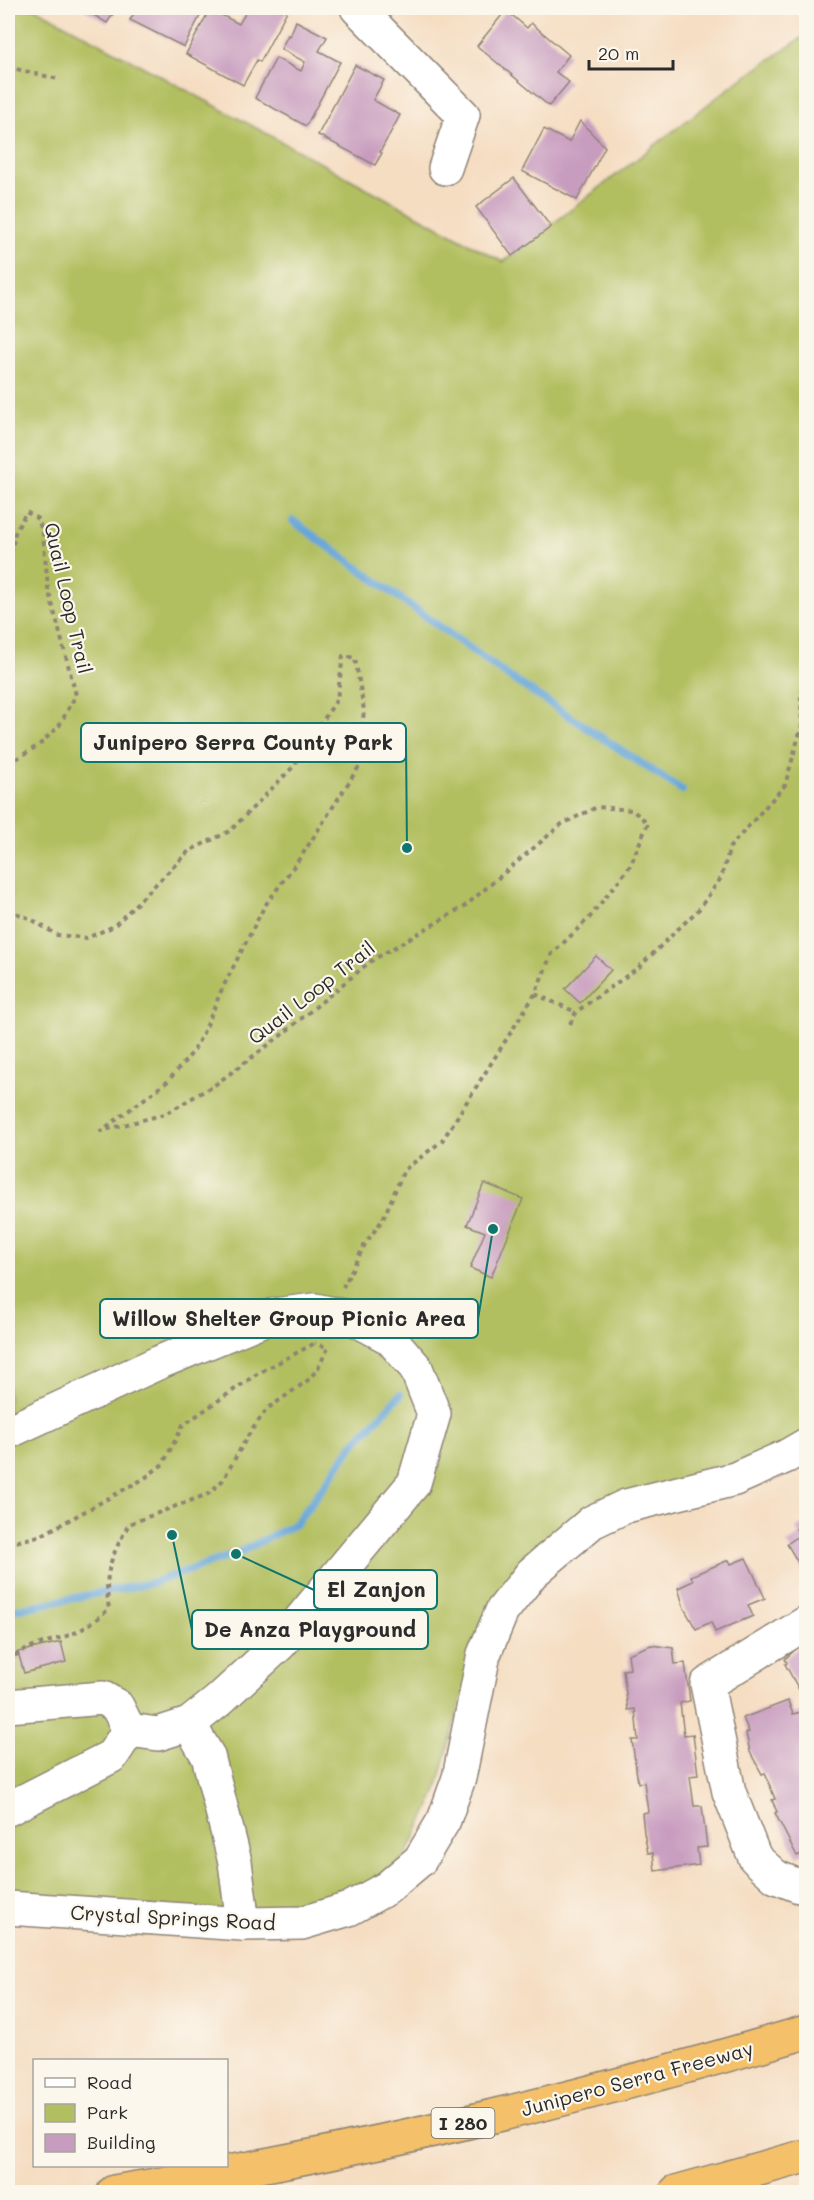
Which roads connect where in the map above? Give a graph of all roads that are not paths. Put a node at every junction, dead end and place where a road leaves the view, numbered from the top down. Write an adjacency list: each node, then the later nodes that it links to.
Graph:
1 (357, 8): 2 (street)
2 (445, 168)
3 (8, 1432): 7 (street)
4 (807, 1445): 12 (street, Crystal Springs Road)
5 (807, 1623): 10 (street)
6 (8, 1706): 8 (street)
7 (189, 1724): 8 (street); 12 (street)
8 (129, 1730): 9 (street)
9 (8, 1809)
10 (807, 1885)
11 (8, 1908): 12 (street, Crystal Springs Road)
12 (243, 1924)
13 (807, 2032): 15 (highway, Junipero Serra Freeway / I 280)
14 (807, 2156): 16 (highway)
15 (114, 2193)
16 (676, 2193)

